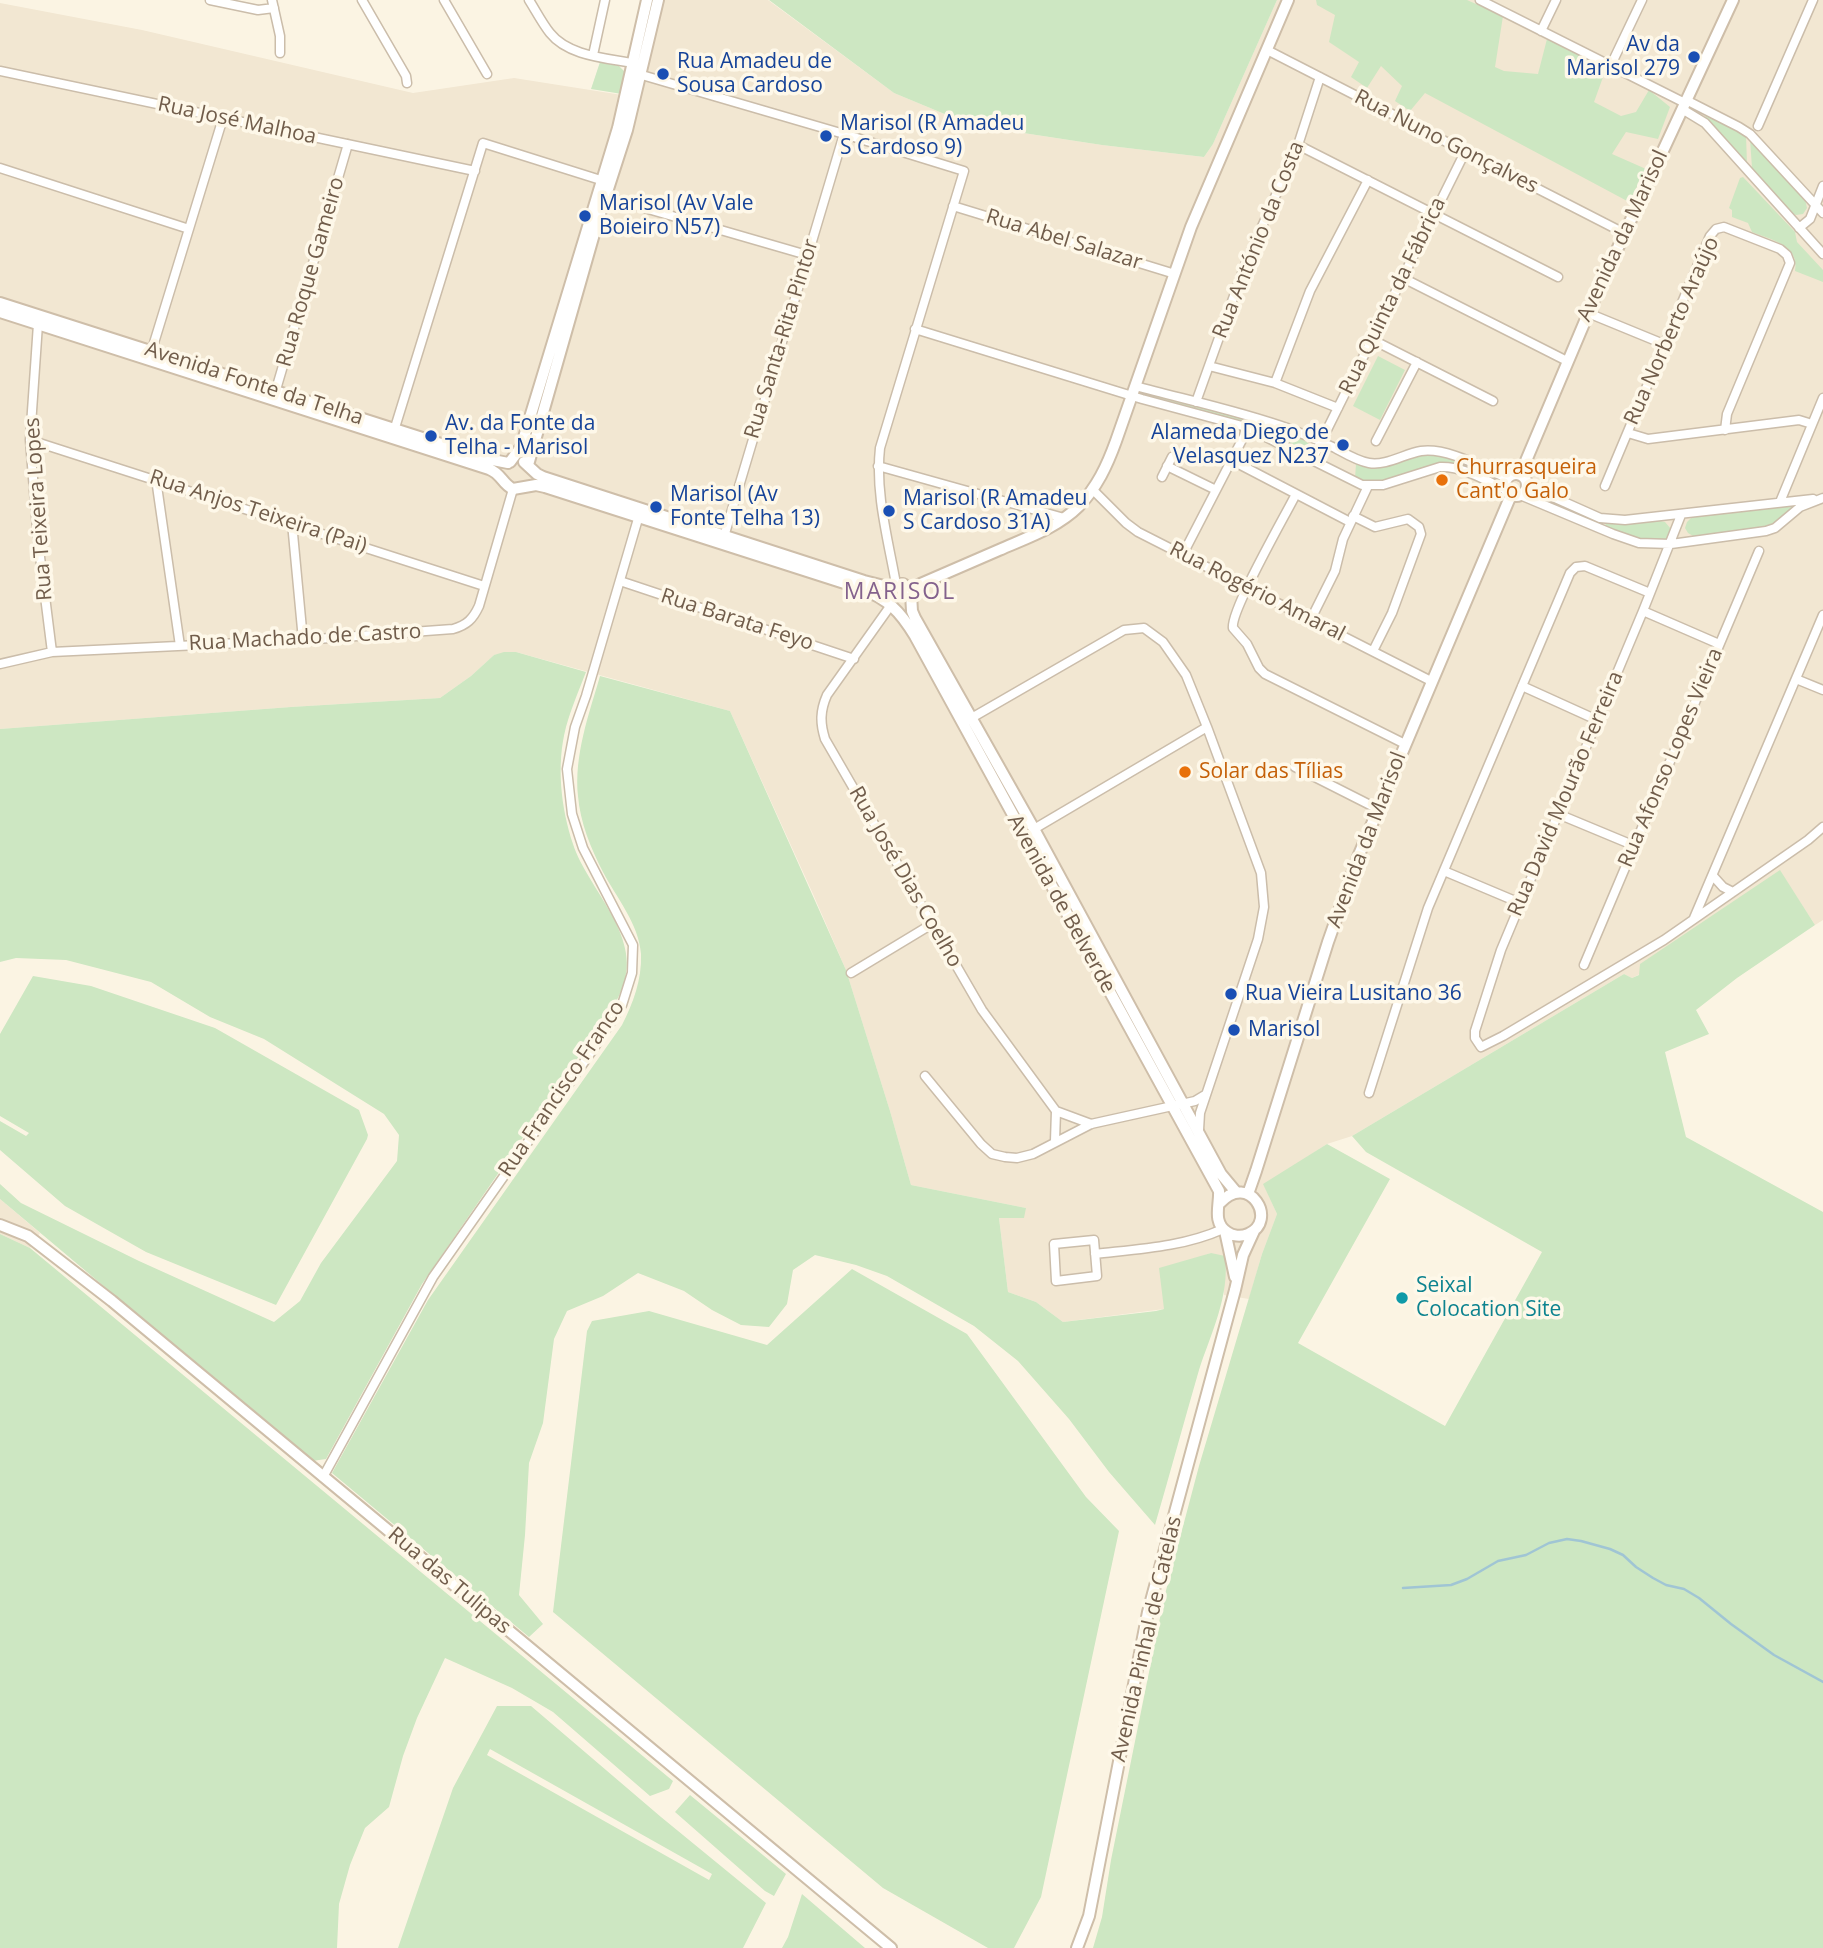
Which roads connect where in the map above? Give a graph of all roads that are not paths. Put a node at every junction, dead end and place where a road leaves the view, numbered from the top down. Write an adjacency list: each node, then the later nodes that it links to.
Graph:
1 (210, 0): 14 (street)
2 (362, 0): 24 (street)
3 (444, 0): 22 (street)
4 (529, 0): 18 (street)
5 (605, 0): 18 (street)
6 (648, 0): 20 (street)
7 (658, 0): 20 (street)
8 (1288, 0): 16 (street)
9 (1480, 0): 15 (street)
10 (1556, 0): 15 (street)
11 (1642, 0): 19 (street)
12 (1733, 0): 25 (street, Avenida da Marisol)
13 (1813, 0): 27 (street)
14 (273, 4): 17 (street)
15 (1541, 31): 19 (street)
16 (1267, 50): 23 (street, Rua Nuno Gonçalves); 47 (street)
17 (280, 53)
18 (593, 55): 20 (street)
19 (1611, 65): 25 (street)
20 (637, 69): 28 (street); 35 (street)
21 (0, 71): 26 (street, Rua José Malhoa)
22 (487, 74)
23 (1320, 77): 30 (street, Rua António da Costa); 31 (street, Rua Nuno Gonçalves)
24 (407, 83)
25 (1684, 104): 38 (street); 42 (street); 44 (street, Avenida da Marisol)
26 (223, 118): 29 (street, Rua José Malhoa); 43 (street)
27 (1758, 126)
28 (844, 134): 39 (street); 46 (street, Rua Santa-Rita Pintor)
29 (348, 144): 33 (street, Rua José Malhoa); 63 (street, Rua Roque Gameiro)
30 (1298, 145): 34 (street); 60 (street, Rua António da Costa)
31 (1465, 152): 41 (street, Rua Quinta da Fábrica); 44 (street, Rua Nuno Gonçalves)
32 (0, 168): 43 (street)
33 (475, 171): 35 (street); 72 (street)
34 (1368, 180): 41 (street); 61 (street)
35 (606, 182): 37 (street)
36 (1823, 186): 38 (street)
37 (601, 195): 46 (street); 79 (street); 82 (street)
38 (1815, 205): 40 (street); 42 (street)
39 (953, 206): 47 (street, Rua Abel Salazar); 54 (street)
40 (1823, 213)
41 (1434, 215): 48 (street); 49 (street, Rua Quinta da Fábrica)
42 (1799, 228): 45 (street)
43 (189, 229): 57 (street)
44 (1624, 233): 52 (street, Avenida da Marisol)
45 (1823, 254)
46 (807, 255): 99 (street, Rua Santa-Rita Pintor)
47 (1175, 274): 62 (street)
48 (1559, 277)
49 (1402, 278): 55 (street, Rua Quinta da Fábrica); 58 (street)
50 (0, 303): 57 (street, Avenida Fonte da Telha)
51 (0, 312): 53 (street, Avenida Fonte da Telha)
52 (1588, 313): 56 (street); 58 (street, Avenida da Marisol)
53 (38, 324): 57 (street, Avenida Fonte da Telha); 73 (street, Rua Teixeira Lopes)
54 (915, 329): 62 (street); 80 (street)
55 (1371, 339): 59 (street); 67 (street, Rua Quinta da Fábrica)
56 (1666, 345): 70 (street, Rua Norberto Araújo); 71 (street, Rua Norberto Araújo)
57 (150, 355): 63 (street, Avenida Fonte da Telha)
58 (1567, 361): 89 (street, Avenida da Marisol)
59 (1417, 362): 65 (street); 75 (street)
60 (1209, 366): 61 (street); 66 (street, Rua António da Costa)
61 (1275, 383): 67 (street)
62 (1134, 390): 66 (street); 69 (street); 90 (street)
63 (275, 395): 72 (street, Avenida Fonte da Telha)
64 (1823, 398): 68 (street)
65 (1493, 401)
66 (1196, 402): 74 (street)
67 (1338, 408): 74 (street, Rua Quinta da Fábrica)
68 (1812, 424): 70 (street); 93 (street)
69 (1246, 427): 77 (street); 78 (street)
70 (1725, 430): 71 (street)
71 (1628, 433): 87 (street, Rua Norberto Araújo)
72 (394, 434): 79 (street, Avenida Fonte da Telha); 84 (street, Avenida Fonte da Telha)
73 (30, 440): 85 (street, Rua Anjos Teixeira (Pai)); 116 (street, Rua Teixeira Lopes)
74 (1321, 441): 78 (street, Rua Quinta da Fábrica); 89 (street)
75 (1376, 441)
76 (1172, 457): 81 (street)
77 (1231, 460): 91 (street); 92 (street)
78 (1312, 460): 86 (street)
79 (509, 462): 82 (street, Avenida Fonte da Telha); 84 (street)
80 (878, 466): 96 (street); 104 (street)
81 (1167, 466): 83 (street); 91 (street)
82 (529, 467): 88 (street); 94 (street, Avenida Fonte da Telha)
83 (1162, 477)
84 (502, 478): 88 (street, Avenida Fonte da Telha)
85 (156, 479): 98 (street, Rua Anjos Teixeira (Pai)); 115 (street)
86 (1368, 486): 89 (street); 97 (street)
87 (1605, 486)
88 (518, 488): 94 (street, Avenida Fonte da Telha); 105 (street, Rua Machado de Castro)
89 (1514, 488): 95 (street); 100 (street); 121 (street, Avenida da Marisol)
90 (1093, 490): 96 (street); 102 (street, Rua Rogério Amaral)
91 (1216, 491): 102 (street)
92 (1296, 494): 97 (street); 106 (street)
93 (1780, 502): 95 (street); 100 (street)
94 (640, 513): 99 (street, Avenida Fonte da Telha); 103 (street, Rua Francisco Franco)
95 (1681, 515): 100 (street, Rua David Mourão Ferreira)
96 (1064, 518): 108 (street)
97 (1352, 519): 112 (street); 117 (street)
98 (292, 523): 105 (street, Rua Anjos Teixeira (Pai)); 113 (street)
99 (723, 540): 104 (street, Avenida Fonte da Telha); 109 (street, Avenida Fonte da Telha)
100 (1671, 544): 107 (street, Rua David Mourão Ferreira)
101 (1759, 551): 114 (street, Rua Afonso Lopes Vieira)
102 (1183, 554): 106 (street, Rua Rogério Amaral)
103 (620, 581): 118 (street, Rua Barata Feyo); 157 (street, Rua Francisco Franco)
104 (893, 585): 108 (street); 109 (street)
105 (484, 586): 113 (street, Rua Machado de Castro)
106 (1247, 587): 112 (street, Rua Rogério Amaral); 127 (street)
107 (1650, 593): 110 (street, Rua David Mourão Ferreira); 122 (street)
108 (910, 594): 109 (street); 125 (street, Avenida de Belverde)
109 (891, 605): 118 (street, Rua José Dias Coelho); 125 (street, Avenida de Belverde)
110 (1643, 611): 114 (street); 124 (street, Rua David Mourão Ferreira)
111 (1823, 615): 120 (street)
112 (1311, 619): 117 (street, Rua Rogério Amaral)
113 (303, 640): 115 (street, Rua Machado de Castro)
114 (1719, 644): 133 (street, Rua Afonso Lopes Vieira)
115 (180, 646): 116 (street, Rua Machado de Castro)
116 (52, 652): 119 (street, Rua Machado de Castro)
117 (1373, 652): 121 (street, Rua Rogério Amaral)
118 (854, 659): 139 (street, Rua José Dias Coelho)
119 (0, 664)
120 (1796, 679): 123 (street); 135 (street)
121 (1432, 681): 127 (street, Avenida da Marisol)
122 (1522, 686): 124 (street); 134 (street)
123 (1823, 690)
124 (1597, 720): 130 (street, Rua David Mourão Ferreira)
125 (967, 721): 126 (street); 132 (street, Avenida de Belverde); 145 (street, Avenida de Belverde)
126 (1207, 727): 132 (street); 144 (street)
127 (1405, 744): 129 (street, Avenida da Marisol)
128 (1295, 767): 129 (street)
129 (1378, 809): 150 (street, Avenida da Marisol)
130 (1558, 814): 133 (street); 137 (street, Rua David Mourão Ferreira)
131 (1823, 827): 136 (street)
132 (1034, 829): 145 (street, Avenida de Belverde)
133 (1635, 846): 140 (street, Rua Afonso Lopes Vieira)
134 (1444, 871): 137 (street); 143 (street)
135 (1713, 876): 136 (street); 138 (street)
136 (1733, 892): 138 (street)
137 (1520, 903): 138 (street, Rua David Mourão Ferreira)
138 (1694, 918)
139 (932, 924): 141 (street); 146 (street, Rua José Dias Coelho)
140 (1584, 965)
141 (851, 973)
142 (925, 1076): 149 (street)
143 (1369, 1093)
144 (1205, 1095): 145 (street); 148 (street)
145 (1178, 1105): 147 (street); 148 (street, Avenida de Belverde); 151 (street, Avenida de Belverde)
146 (1056, 1111): 147 (street); 149 (street)
147 (1091, 1124): 149 (street)
148 (1199, 1131): 150 (street, Avenida de Belverde)
149 (1055, 1141)
150 (1242, 1193): 151 (street); 153 (street, Avenida de Belverde)
151 (1220, 1203): 154 (street, Avenida de Belverde)
152 (0, 1225): 157 (street, Rua das Tulipas)
153 (1255, 1229): 154 (street); 156 (street, Avenida Pinhal de Catelas)
154 (1224, 1230): 155 (street); 156 (street, Avenida de Belverde)
155 (1096, 1254): 155 (street)
156 (1236, 1290): 159 (street, Avenida Pinhal de Catelas)
157 (323, 1477): 158 (street, Rua das Tulipas)
158 (891, 1948)
159 (1077, 1948)

